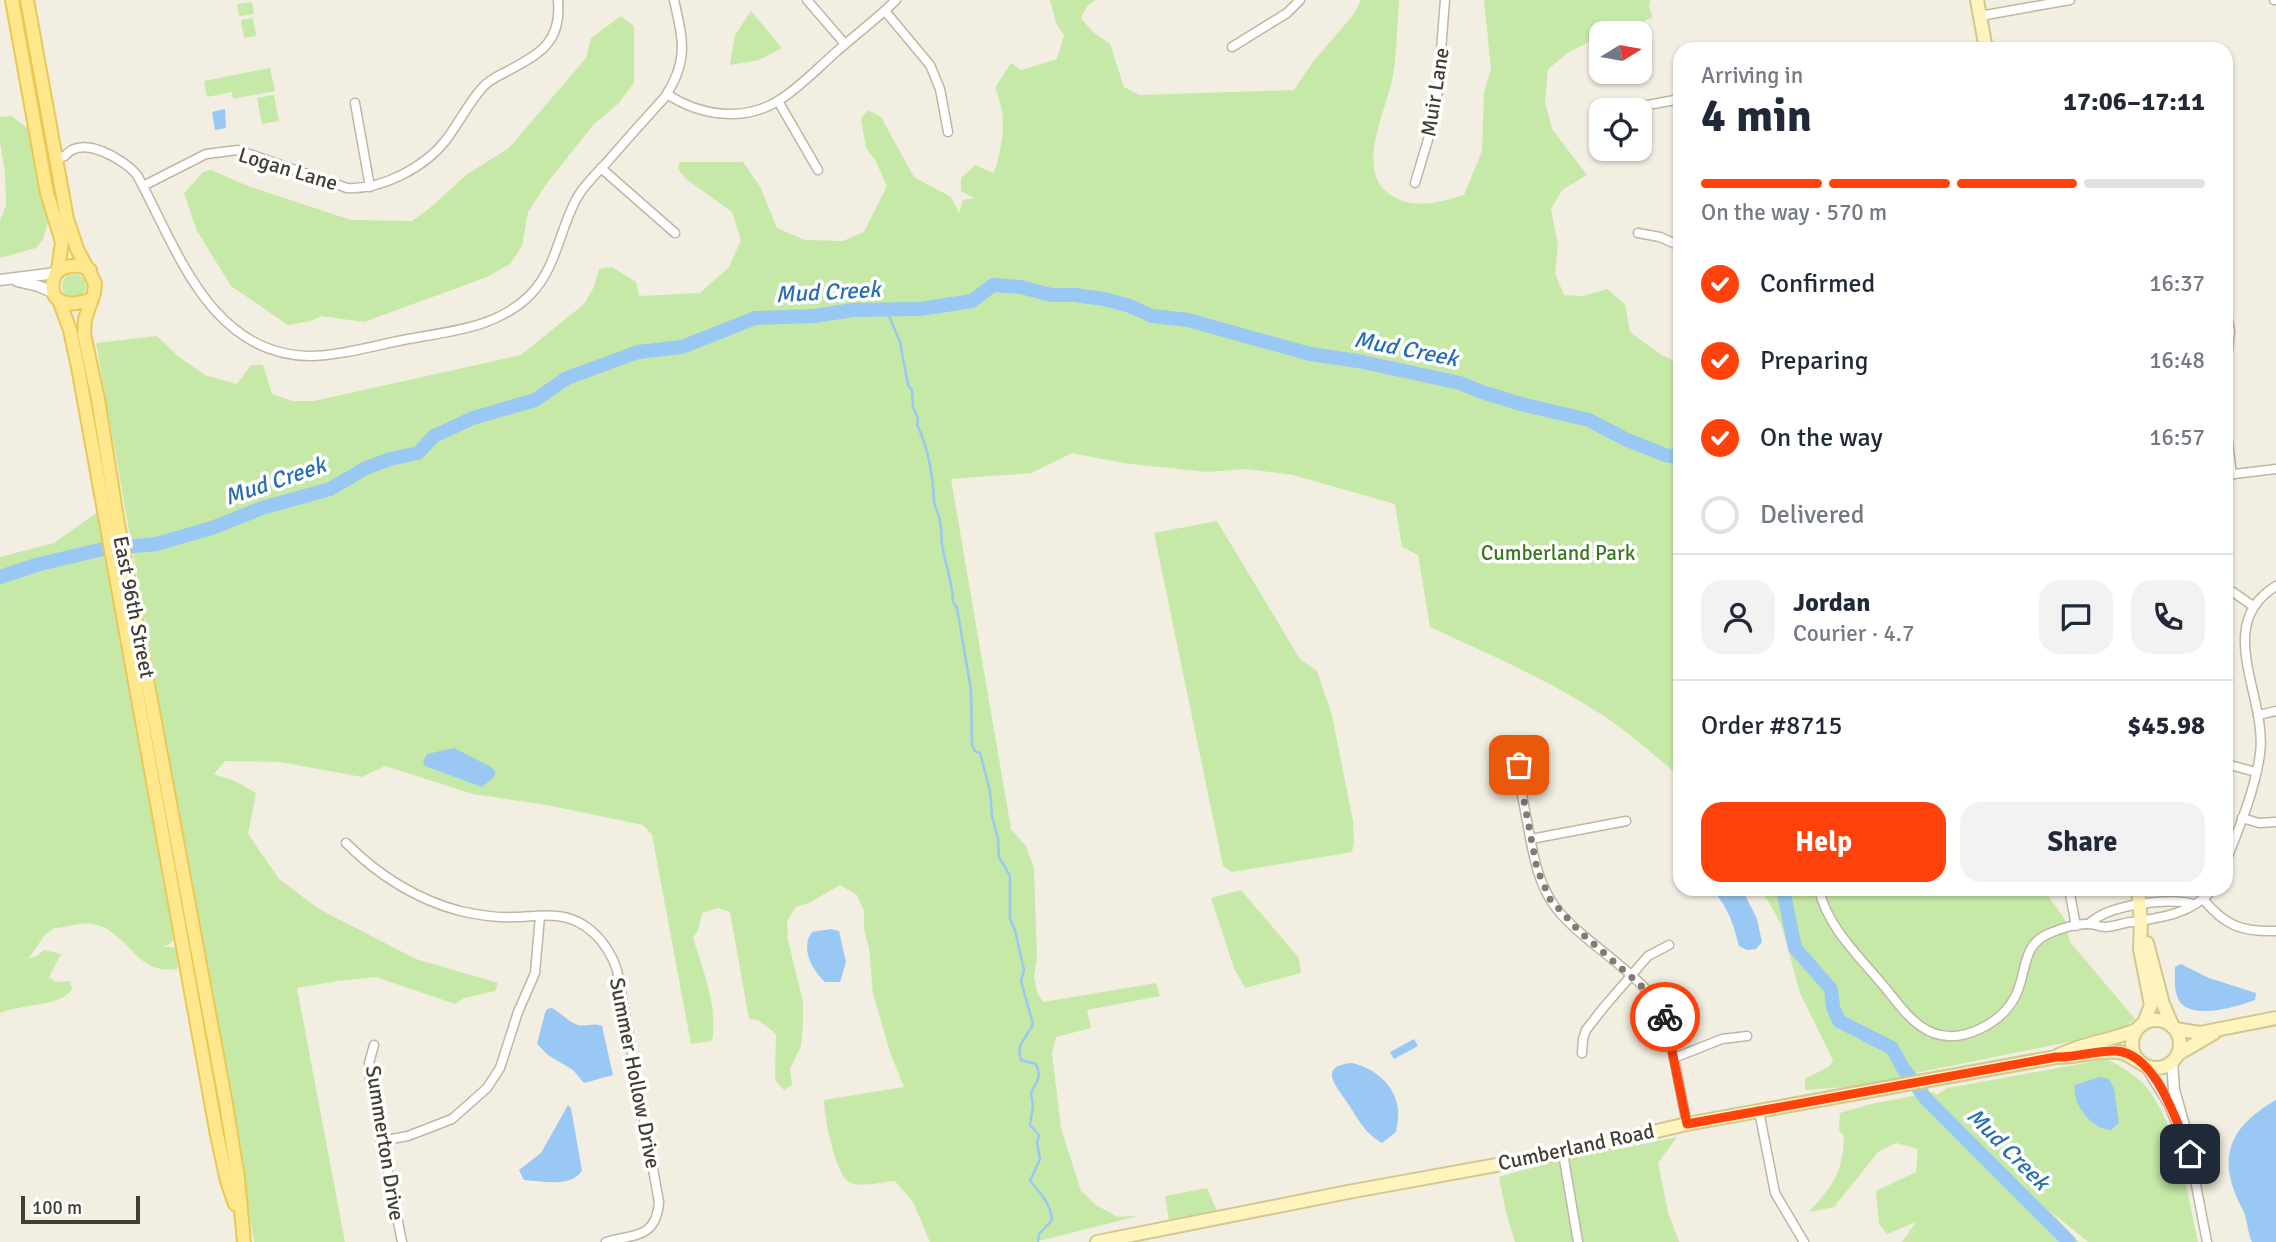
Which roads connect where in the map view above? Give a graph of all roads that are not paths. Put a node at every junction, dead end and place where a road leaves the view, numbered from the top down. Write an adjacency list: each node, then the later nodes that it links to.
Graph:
1 (12, 0): 17 (main road, East 96th Street)
2 (27, 0): 23 (main road, East 96th Street)
3 (558, 0): 28 (street, Logan Lane)
4 (674, 0): 16 (street)
5 (807, 0): 14 (street)
6 (896, 0): 11 (street)
7 (1300, 0): 15 (street)
8 (1444, 0): 26 (street, Muir Lane)
9 (1977, 0): 12 (main road)
10 (2070, 0): 12 (street)
11 (885, 11): 14 (street); 22 (street)
12 (1980, 16): 13 (main road)
13 (1985, 42)
14 (845, 44): 19 (street)
15 (1231, 47)
16 (667, 93): 19 (street); 24 (street)
17 (29, 94): 23 (main road); 33 (main road, East 96th Street)
18 (1673, 100): 21 (street)
19 (778, 101): 25 (street)
20 (355, 103): 28 (street)
21 (1652, 104)
22 (948, 132)
23 (62, 155): 27 (street); 32 (main road, East 96th Street)
24 (601, 168): 27 (street); 29 (street)
25 (818, 170)
26 (1415, 183)
27 (143, 187): 28 (street, Logan Lane)
28 (370, 187)
29 (675, 233)
30 (1638, 233): 31 (street)
31 (1673, 243)
32 (90, 270): 33 (main road); 36 (main road, East 96th Street)
33 (57, 272): 34 (street); 35 (main road, East 96th Street)
34 (5, 280): 35 (street)
35 (56, 296): 36 (main road); 39 (main road, East 96th Street)
36 (92, 299): 39 (main road, East 96th Street)
37 (2276, 469): 38 (street)
38 (2233, 474)
39 (112, 519): 84 (main road, East 96th Street)
40 (2276, 586): 42 (street)
41 (2233, 592): 42 (street)
42 (2253, 606): 44 (street)
43 (2276, 711): 44 (street)
44 (2258, 715): 47 (street)
45 (1522, 747): 51 (street)
46 (2233, 766): 47 (street)
47 (2256, 772): 48 (street)
48 (2242, 818): 50 (street); 53 (street)
49 (1626, 821): 51 (street)
50 (2276, 822)
51 (1531, 839): 67 (street)
52 (346, 843): 61 (street)
53 (2233, 843)
54 (1821, 896): 64 (street)
55 (2070, 896): 64 (street)
56 (2139, 896): 59 (main road)
57 (2206, 896): 58 (street)
58 (2203, 899): 60 (street); 65 (street)
59 (2140, 903): 60 (street); 62 (main road); 63 (street)
60 (2193, 904): 62 (street)
61 (540, 916): 81 (street); 86 (street, Summer Hollow Drive)
62 (2141, 922): 63 (street); 69 (main road); 70 (main road)
63 (2089, 924): 64 (street)
64 (2076, 926)
65 (2276, 931)
66 (1669, 945): 67 (street)
67 (1630, 975): 74 (street); 77 (street)
68 (2276, 1018): 71 (main road)
69 (2140, 1026): 70 (main road); 75 (main road, Cumberland Road); 78 (main road)
70 (2174, 1028): 71 (main road); 76 (main road)
71 (2221, 1029): 76 (main road)
72 (1747, 1036): 77 (street)
73 (374, 1045): 81 (street, Summerton Drive)
74 (1582, 1053)
75 (2056, 1057): 78 (main road, Cumberland Road); 79 (main road, Cumberland Road)
76 (2175, 1057): 78 (main road); 83 (street)
77 (1674, 1058): 80 (street)
78 (2143, 1064): 83 (street)
79 (1759, 1111): 80 (main road, Cumberland Road); 89 (street)
80 (1687, 1124): 82 (main road, Cumberland Road)
81 (382, 1141): 85 (street, Summerton Drive)
82 (1563, 1153): 87 (main road, Cumberland Road); 88 (street)
83 (2190, 1154): 90 (street)
84 (244, 1242)
85 (401, 1242)
86 (606, 1242)
87 (1097, 1242)
88 (1578, 1242)
89 (1804, 1242)
90 (2207, 1242)

